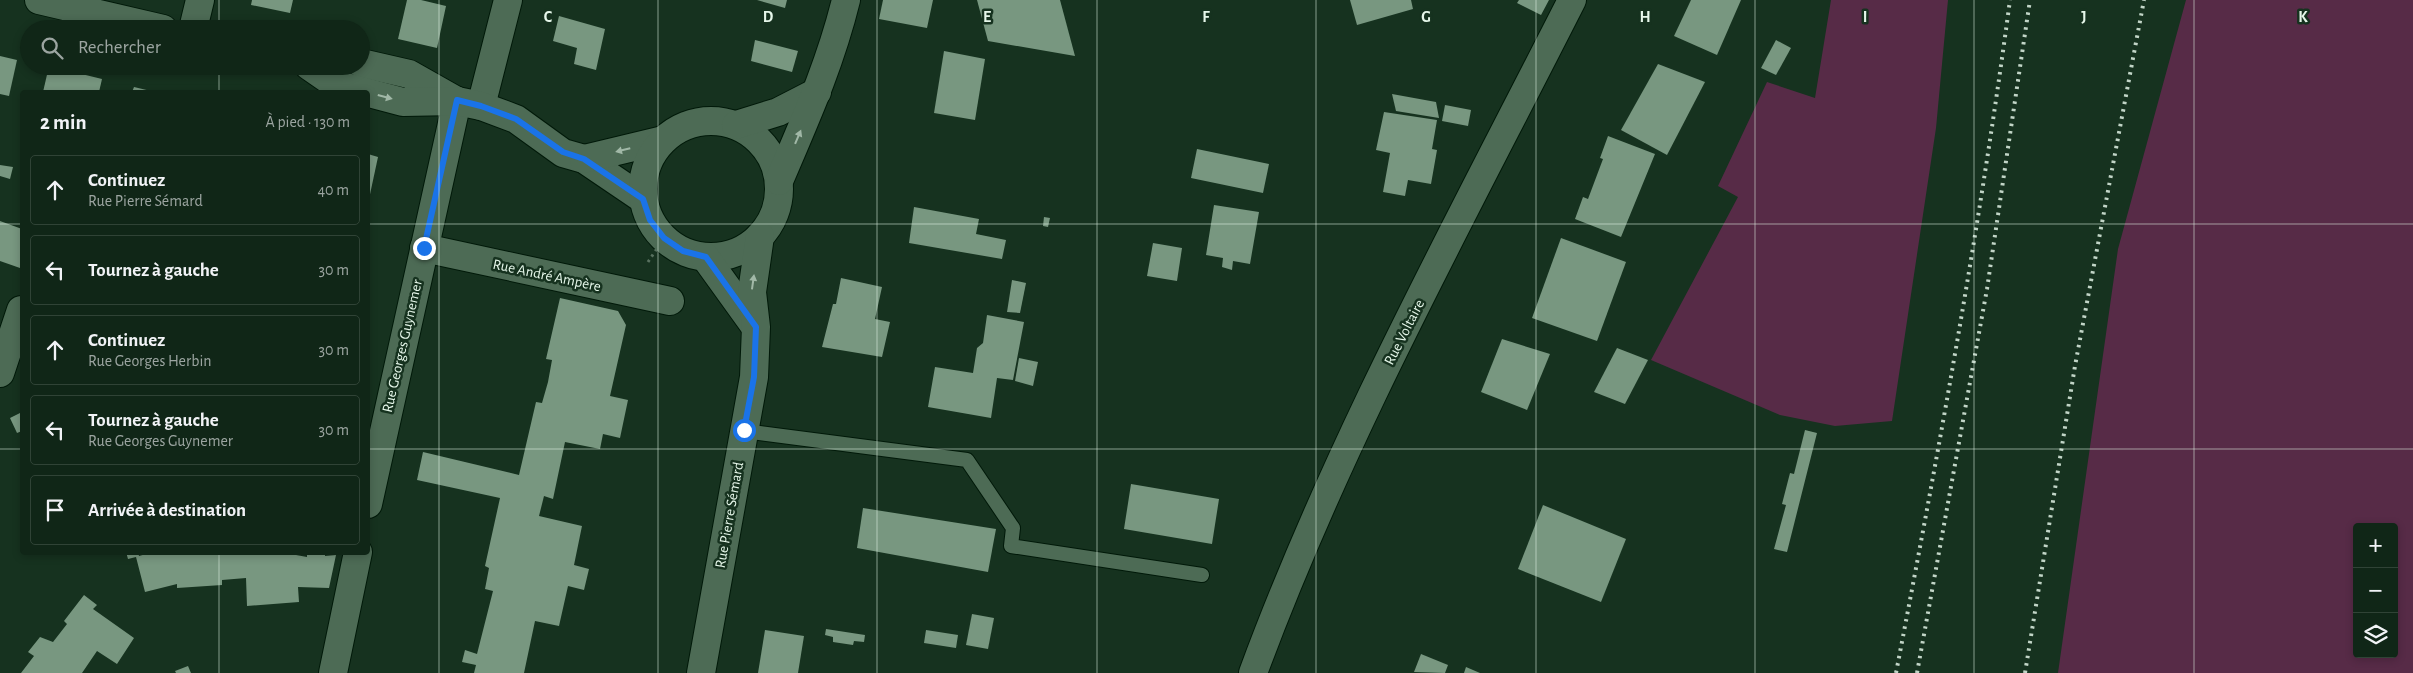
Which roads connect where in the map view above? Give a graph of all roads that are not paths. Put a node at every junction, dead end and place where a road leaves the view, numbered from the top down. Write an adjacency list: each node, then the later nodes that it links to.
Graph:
1 (39, 0): 6 (street)
2 (200, 0): 7 (street)
3 (508, 0): 13 (street, Rue Georges Guynemer)
4 (846, 0): 11 (street)
5 (1572, 0): 33 (street, Rue Voltaire)
6 (125, 20)
7 (196, 20)
8 (370, 65): 13 (street)
9 (322, 75): 10 (street, one-way to 10)
10 (357, 90)
11 (817, 92): 14 (street); 17 (street, one-way to 11)
12 (370, 93): 13 (street, one-way to 13)
13 (469, 103): 16 (street); 20 (street, Rue Georges Guynemer)
14 (736, 126): 15 (street); 17 (street)
15 (663, 140): 16 (street, one-way to 16); 18 (street)
16 (584, 159): 18 (street)
17 (779, 181): 19 (street)
18 (643, 199): 21 (street)
19 (760, 236): 21 (street); 24 (street, Rue Pierre Sémard, one-way to 19)
20 (424, 248): 22 (street, Rue André Ampère); 27 (street, Rue Georges Guynemer)
21 (706, 257): 24 (street)
22 (670, 301)
23 (14, 308): 25 (street)
24 (756, 327): 26 (street, Rue Pierre Sémard)
25 (0, 373)
26 (744, 430): 30 (lane); 32 (street, Rue Pierre Sémard)
27 (374, 438): 28 (street, Rue Georges Guynemer)
28 (370, 482)
29 (357, 555): 31 (street)
30 (1202, 574)
31 (333, 673)
32 (701, 673)
33 (1253, 673)

